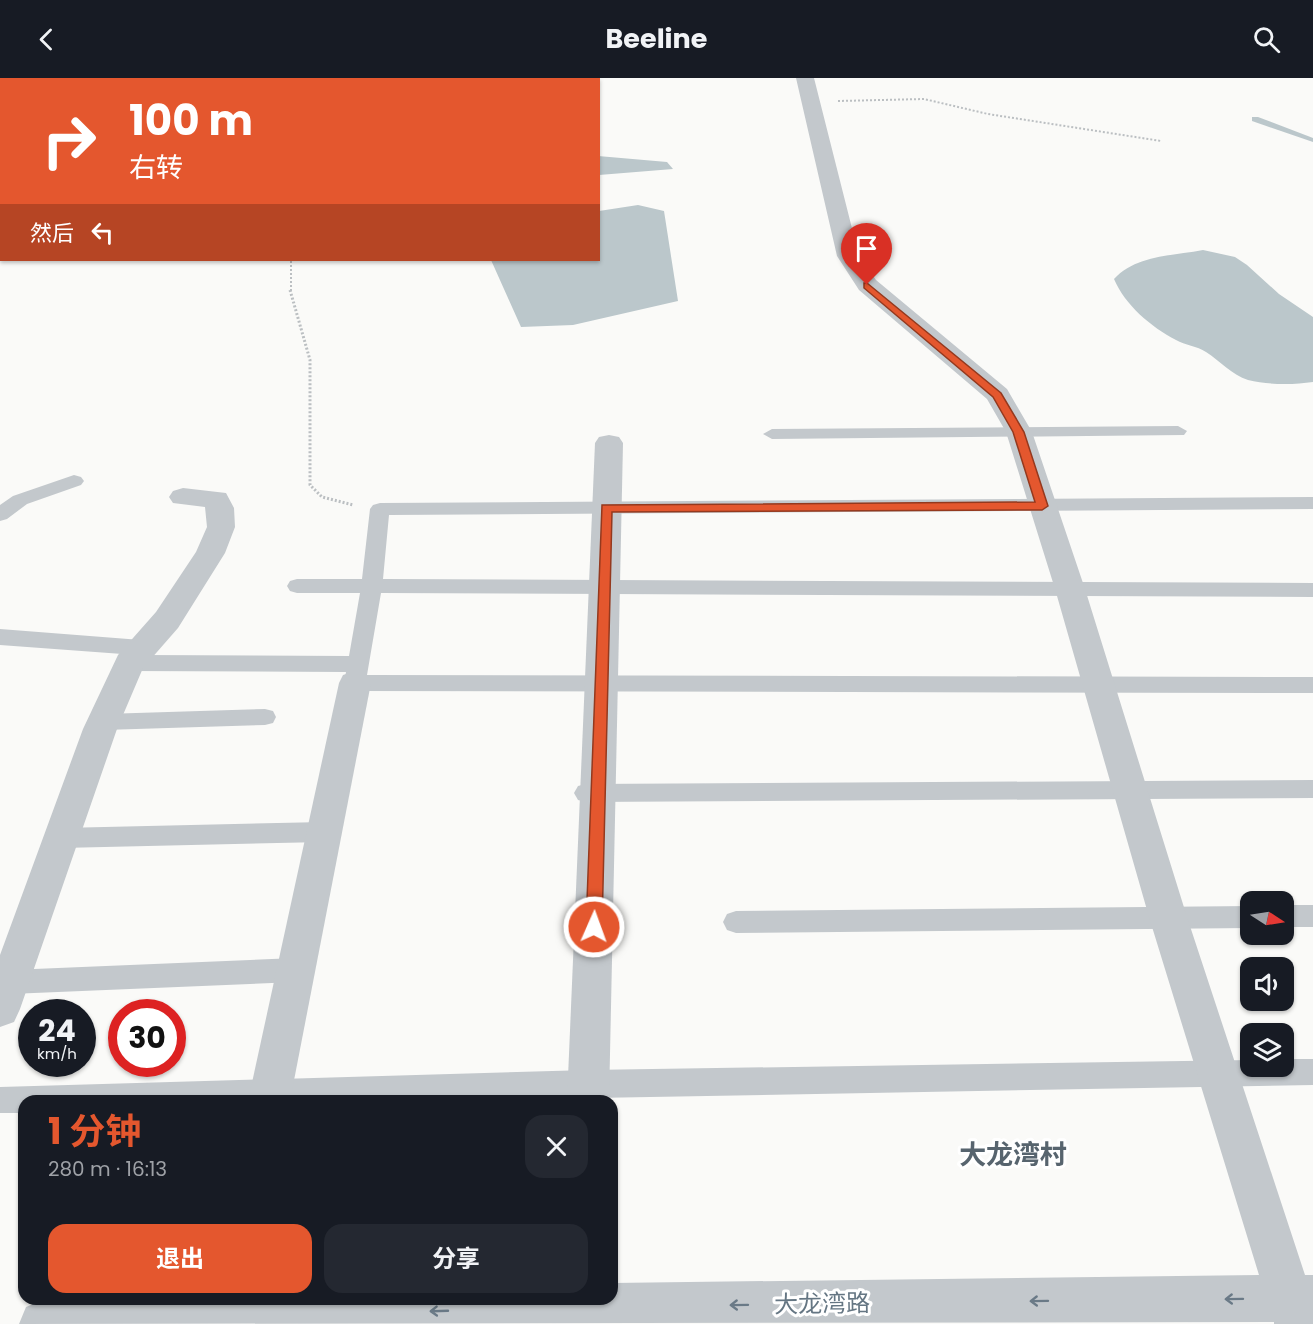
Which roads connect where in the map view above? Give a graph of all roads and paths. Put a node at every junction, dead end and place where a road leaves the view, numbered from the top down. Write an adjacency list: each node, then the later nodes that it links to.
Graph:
1 (808, 90): 2 (path); 5 (street)
2 (1161, 141)
3 (291, 261): 13 (path)
4 (1178, 431): 5 (lane)
5 (1019, 432): 6 (lane); 11 (street)
6 (772, 434)
7 (609, 443): 12 (street)
8 (74, 482): 14 (lane)
9 (183, 497): 21 (street)
10 (1313, 503): 11 (lane)
11 (1042, 506): 12 (lane); 18 (street)
12 (606, 508): 13 (lane); 17 (street)
13 (380, 509): 16 (lane)
14 (0, 515)
15 (297, 586): 16 (lane)
16 (372, 586): 17 (lane); 22 (lane)
17 (605, 588): 18 (lane); 23 (street)
18 (1070, 589): 19 (lane); 25 (street)
19 (1313, 590)
20 (0, 637): 21 (lane)
21 (135, 655): 22 (lane); 27 (street)
22 (357, 673): 23 (lane); 31 (street)
23 (602, 681): 25 (lane); 30 (street)
24 (1313, 684): 25 (lane)
25 (1099, 685): 29 (street)
26 (265, 717): 27 (lane)
27 (104, 722): 32 (street)
28 (1313, 789): 29 (lane)
29 (1128, 791): 30 (lane); 35 (street)
30 (591, 793): 42 (street)
31 (324, 832): 32 (lane); 38 (street)
32 (61, 838): 39 (street)
33 (1294, 916): 34 (lane)
34 (1313, 916)
35 (1168, 917): 36 (lane); 37 (lane); 41 (street)
36 (1240, 917)
37 (736, 922)
38 (296, 970): 39 (lane); 43 (street)
39 (5, 995)
40 (1313, 1072): 41 (lane)
41 (1219, 1074): 42 (lane); 47 (street)
42 (588, 1092): 44 (lane)
43 (270, 1095)
44 (397, 1095)
45 (0, 1100): 46 (lane)
46 (18, 1100)
47 (1300, 1307): 48 (street, 大龙湾路, one-way to 48)
48 (581, 1310): 49 (street, 大龙湾路, one-way to 49)
49 (226, 1314): 50 (street, 大龙湾路)
50 (43, 1324)

